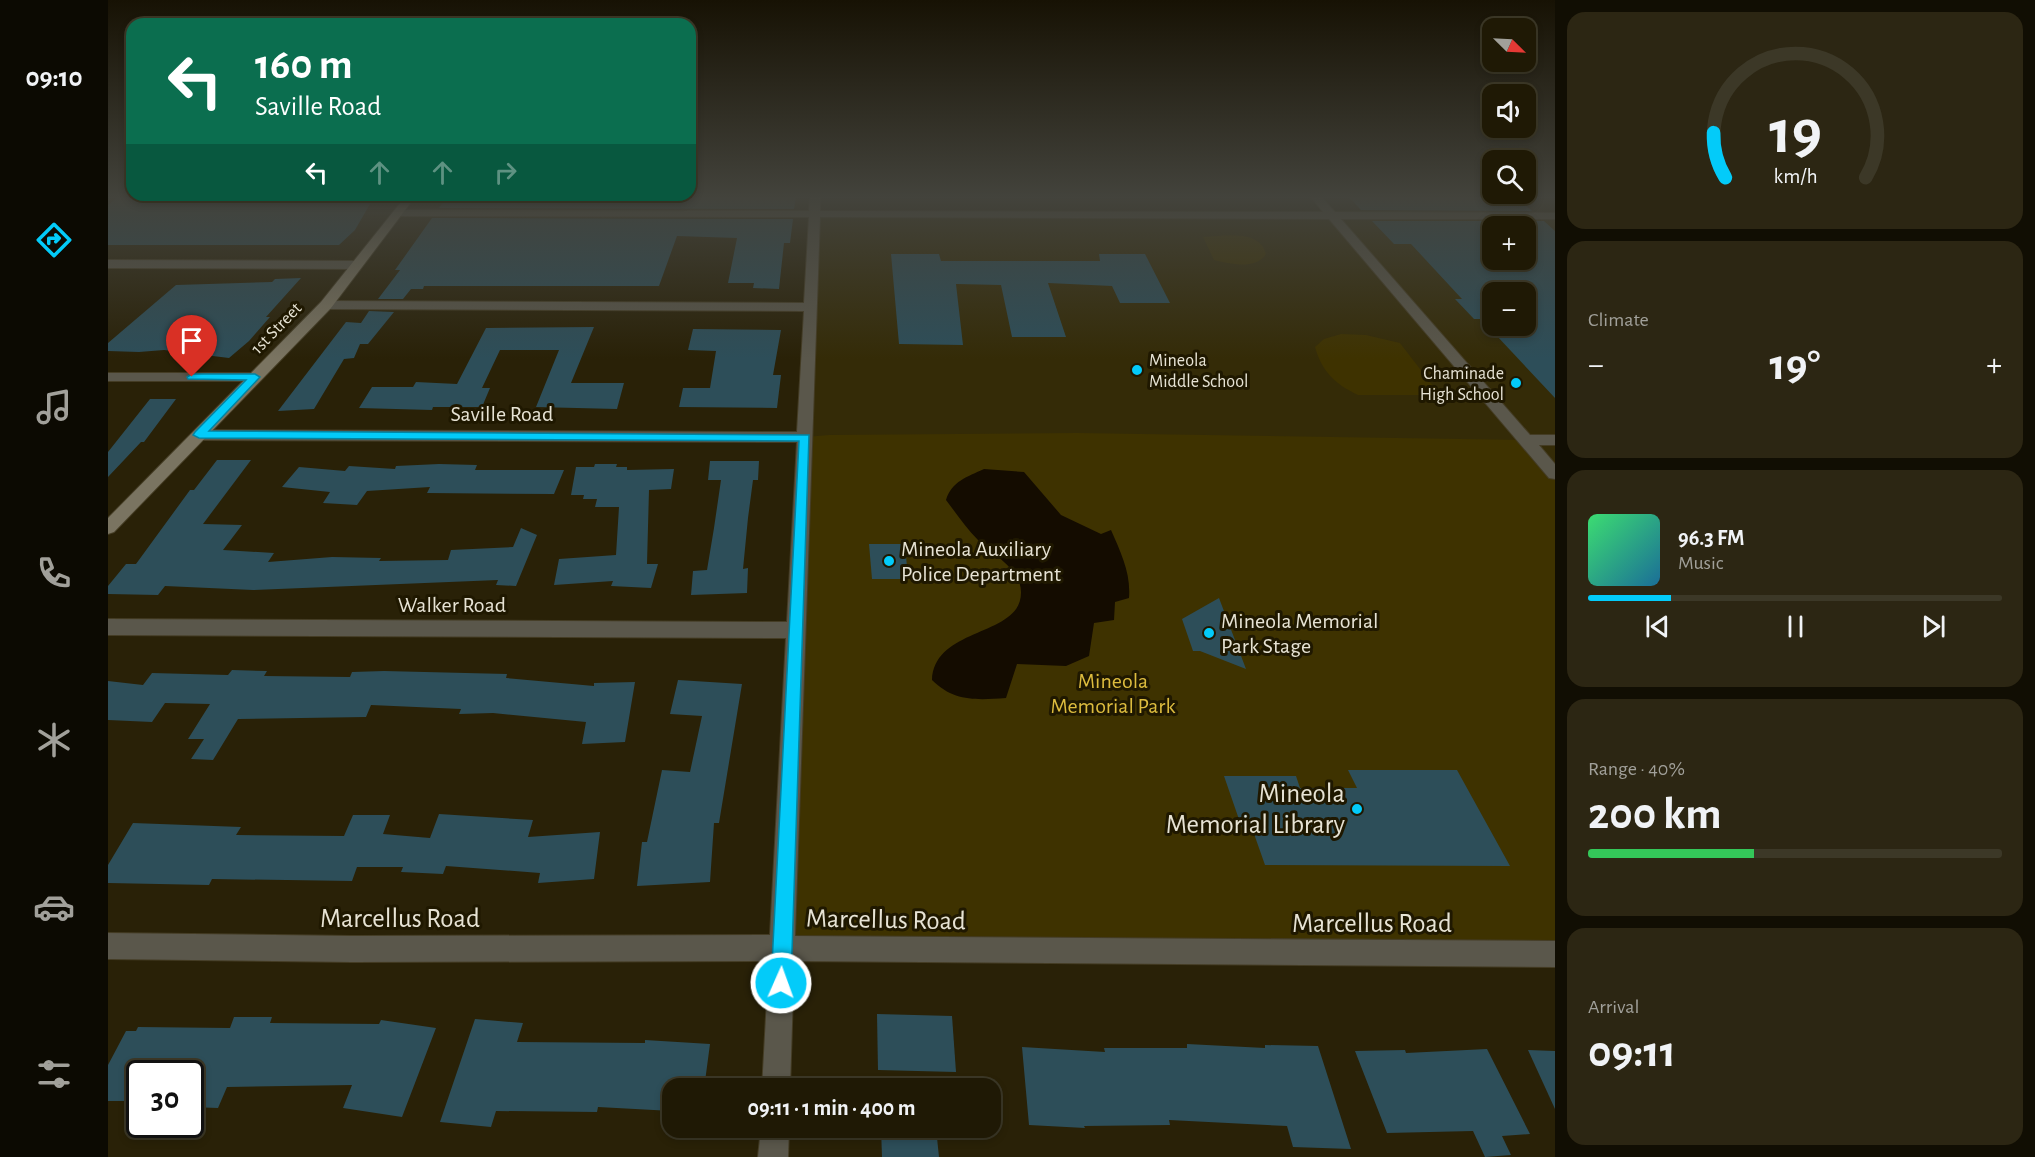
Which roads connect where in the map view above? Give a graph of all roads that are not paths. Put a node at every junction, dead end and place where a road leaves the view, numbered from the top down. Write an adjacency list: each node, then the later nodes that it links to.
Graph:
1 (368, 251): 5 (street, 1st Street)
2 (813, 251): 7 (street)
3 (1363, 251): 12 (street)
4 (108, 264): 5 (street)
5 (357, 265): 6 (street, 1st Street)
6 (326, 305): 7 (street); 9 (street, 1st Street)
7 (811, 307): 11 (street)
8 (108, 377): 9 (street)
9 (255, 377): 10 (street, 1st Street)
10 (199, 435): 11 (street, Saville Road); 15 (street, 1st Street)
11 (805, 437): 17 (street)
12 (1526, 440): 13 (street); 14 (street)
13 (1555, 440)
14 (1555, 474)
15 (108, 528)
16 (108, 627): 17 (street, Walker Road)
17 (797, 630): 19 (street)
18 (108, 946): 19 (street, Marcellus Road)
19 (782, 948): 20 (street, Marcellus Road); 21 (street)
20 (1555, 954)
21 (776, 1078)
22 (774, 1138): 23 (street)
23 (773, 1157)

